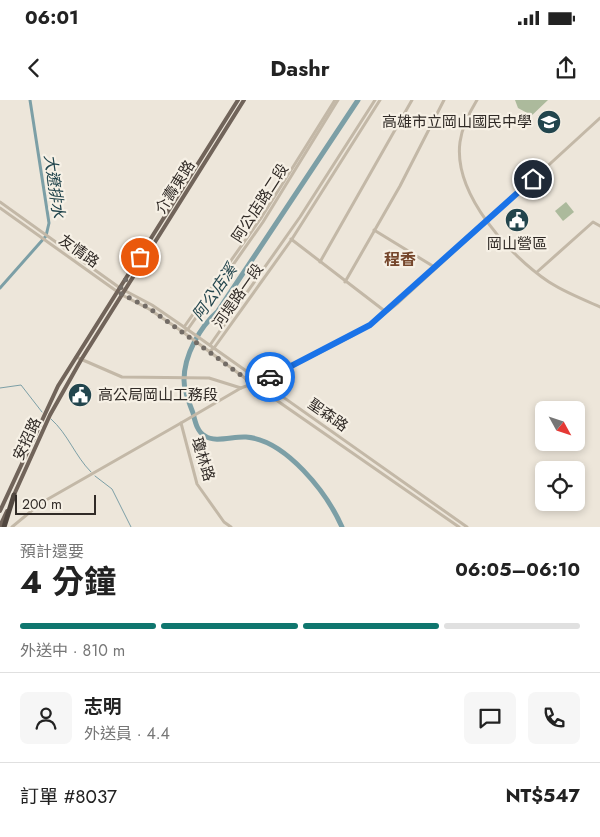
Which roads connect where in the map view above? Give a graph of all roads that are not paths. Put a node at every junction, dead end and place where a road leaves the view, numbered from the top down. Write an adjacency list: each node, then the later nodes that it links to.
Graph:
1 (238, 100): 23 (main road, 介壽東路)
2 (244, 100): 23 (main road, 介壽東路)
3 (336, 100): 26 (street, 阿公店路二段)
4 (375, 100): 17 (street, 河堤路一段)
5 (380, 100): 18 (street, 河堤路一段)
6 (412, 100): 19 (street)
7 (444, 100): 16 (street)
8 (478, 100): 13 (street)
9 (600, 118): 13 (street, 瓊林路)
10 (0, 202): 23 (street, 友情路)
11 (0, 208): 23 (street, 友情路)
12 (600, 219): 14 (street)
13 (487, 221): 20 (street, 瓊林路); 21 (street)
14 (595, 223): 15 (street); 21 (street)
15 (600, 226)
16 (374, 230): 20 (street); 22 (street)
17 (287, 236): 18 (street); 27 (street, 河堤路一段)
18 (292, 239): 19 (street); 28 (street, 河堤路一段)
19 (320, 262): 22 (street)
20 (436, 268): 25 (street, 瓊林路)
21 (537, 272): 24 (street)
22 (345, 282): 25 (street)
23 (121, 292): 26 (street, 聖森路); 26 (street, 聖森路); 30 (main road, 介壽東路); 31 (main road, 介壽東路)
24 (600, 307)
25 (386, 312): 32 (street, 瓊林路)
26 (188, 331): 27 (street, 聖森路); 29 (street, 聖森路)
27 (209, 344): 28 (street, 聖森路); 29 (street, 河堤路一段)
28 (214, 348): 29 (street, 河堤路一段); 32 (street, 聖森路)
29 (210, 350): 33 (street, 聖森路)
30 (76, 357): 31 (street); 35 (main road, 介壽東路)
31 (81, 360): 34 (street); 36 (main road, 介壽東路)
32 (261, 380): 33 (street, 瓊林路); 49 (street, 聖森路)
33 (253, 384): 34 (street, 瓊林路); 48 (street, 聖森路)
34 (241, 388): 41 (street, 瓊林路)
35 (54, 394): 36 (main road); 37 (main road, 介壽東路)
36 (60, 397): 38 (main road, 介壽東路)
37 (46, 409): 39 (main road, 安招路)
38 (50, 415): 40 (main road, 安招路)
39 (41, 421): 40 (main road); 43 (main road, 安招路)
40 (46, 423): 42 (main road, 安招路)
41 (180, 423): 46 (street); 47 (street, 瓊林路)
42 (14, 496): 44 (main road, 安招路); 45 (highway)
43 (0, 511)
44 (0, 526)
45 (4, 527)
46 (12, 527)
47 (231, 527)
48 (459, 527)
49 (467, 527)

